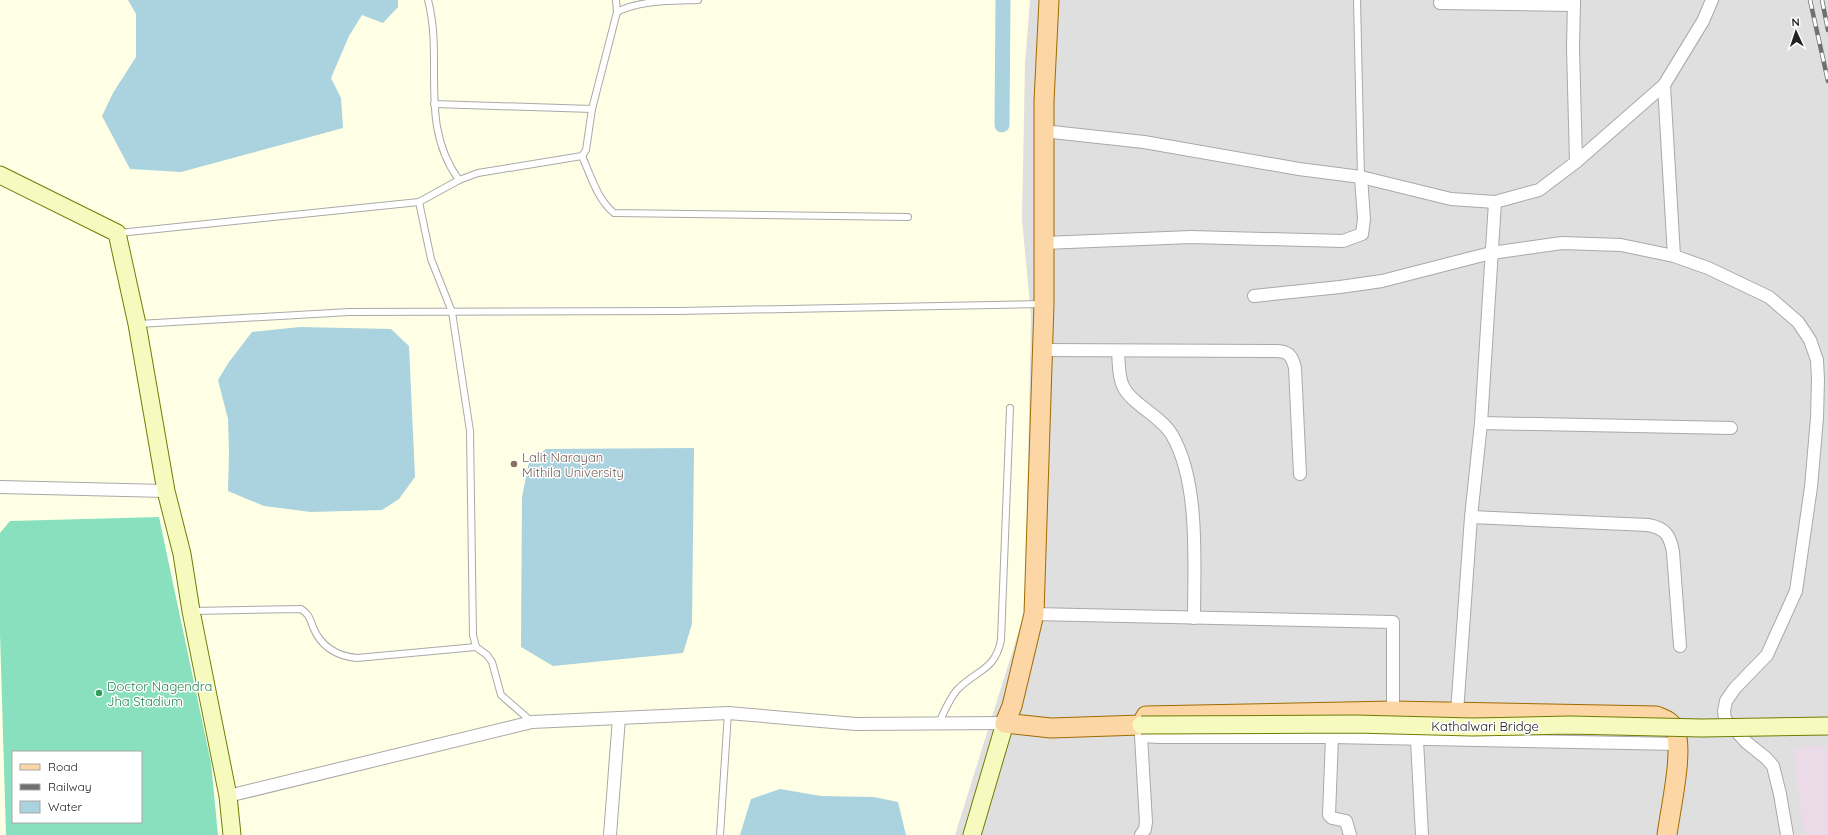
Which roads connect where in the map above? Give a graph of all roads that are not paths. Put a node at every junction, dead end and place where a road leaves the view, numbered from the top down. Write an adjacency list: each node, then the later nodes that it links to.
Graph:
1 (428, 0): 11 (lane)
2 (616, 0): 9 (lane)
3 (698, 0): 9 (lane)
4 (1049, 0): 13 (main road)
5 (1357, 0): 17 (lane)
6 (1712, 0): 10 (street)
7 (1440, 3): 8 (street)
8 (1574, 3): 15 (street)
9 (617, 12): 12 (lane)
10 (1664, 85): 15 (street); 25 (street)
11 (434, 104): 12 (lane); 18 (lane)
12 (592, 110): 14 (lane)
13 (1044, 131): 17 (street); 23 (main road)
14 (582, 156): 18 (lane); 21 (lane)
15 (1576, 162): 20 (street)
16 (0, 175): 22 (main road)
17 (1361, 177): 20 (street); 23 (street)
18 (459, 180): 19 (lane)
19 (419, 202): 22 (lane); 28 (lane)
20 (1494, 202): 24 (street)
21 (908, 217)
22 (117, 234): 29 (main road)
23 (1044, 243): 27 (main road)
24 (1491, 253): 25 (street); 26 (street); 33 (street)
25 (1674, 256): 65 (street)
26 (1254, 296)
27 (1044, 304): 28 (lane); 30 (main road)
28 (452, 312): 29 (lane); 42 (lane)
29 (137, 324): 37 (main road)
30 (1042, 350): 31 (street); 40 (main road)
31 (1118, 350): 35 (street); 41 (street)
32 (1010, 408): 50 (lane)
33 (1481, 423): 34 (street); 38 (street)
34 (1731, 428)
35 (1300, 474)
36 (0, 487): 37 (street)
37 (166, 491): 39 (main road)
38 (1471, 517): 43 (street); 45 (street)
39 (191, 611): 42 (lane); 56 (main road)
40 (1034, 614): 41 (street); 49 (main road)
41 (1194, 618): 44 (street)
42 (476, 646): 48 (lane)
43 (1680, 646)
44 (1393, 711): 45 (main road); 52 (main road)
45 (1457, 712): 55 (main road)
46 (728, 713): 47 (street); 50 (street); 59 (lane)
47 (620, 718): 48 (street); 58 (street)
48 (532, 722): 56 (street)
49 (1005, 723): 50 (street); 52 (main road); 60 (main road)
50 (939, 725)
51 (1828, 726): 52 (main road, Kathalwari Bridge, bridge)
52 (1141, 730): 53 (street); 61 (street)
53 (1332, 737): 54 (street); 62 (street)
54 (1417, 740): 55 (street); 63 (street)
55 (1678, 744): 64 (main road)
56 (228, 796): 57 (main road)
57 (232, 835)
58 (610, 835)
59 (720, 835)
60 (972, 835)
61 (1141, 835)
62 (1350, 835)
63 (1422, 835)
64 (1667, 835)
65 (1787, 835)

